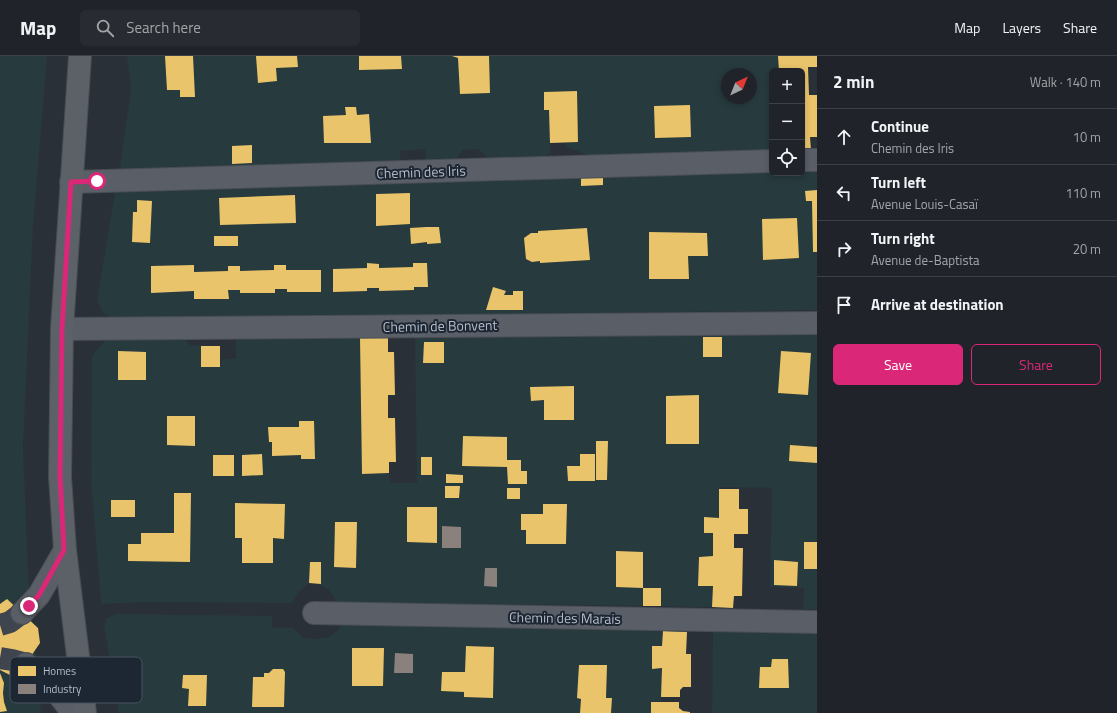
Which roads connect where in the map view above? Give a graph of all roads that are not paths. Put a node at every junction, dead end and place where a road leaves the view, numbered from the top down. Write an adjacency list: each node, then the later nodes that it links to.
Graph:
1 (80, 56): 5 (main road)
2 (805, 160): 3 (street)
3 (817, 160)
4 (769, 161): 5 (street, Chemin des Iris)
5 (71, 182): 7 (main road)
6 (817, 323): 7 (street, Chemin de Bonvent)
7 (62, 329): 8 (main road)
8 (64, 550): 9 (street); 12 (main road)
9 (22, 613)
10 (314, 613): 11 (street, Chemin des Marais)
11 (817, 622)
12 (78, 657)
13 (65, 703): 15 (street)
14 (84, 703): 16 (main road)
15 (73, 713)
16 (85, 713)

